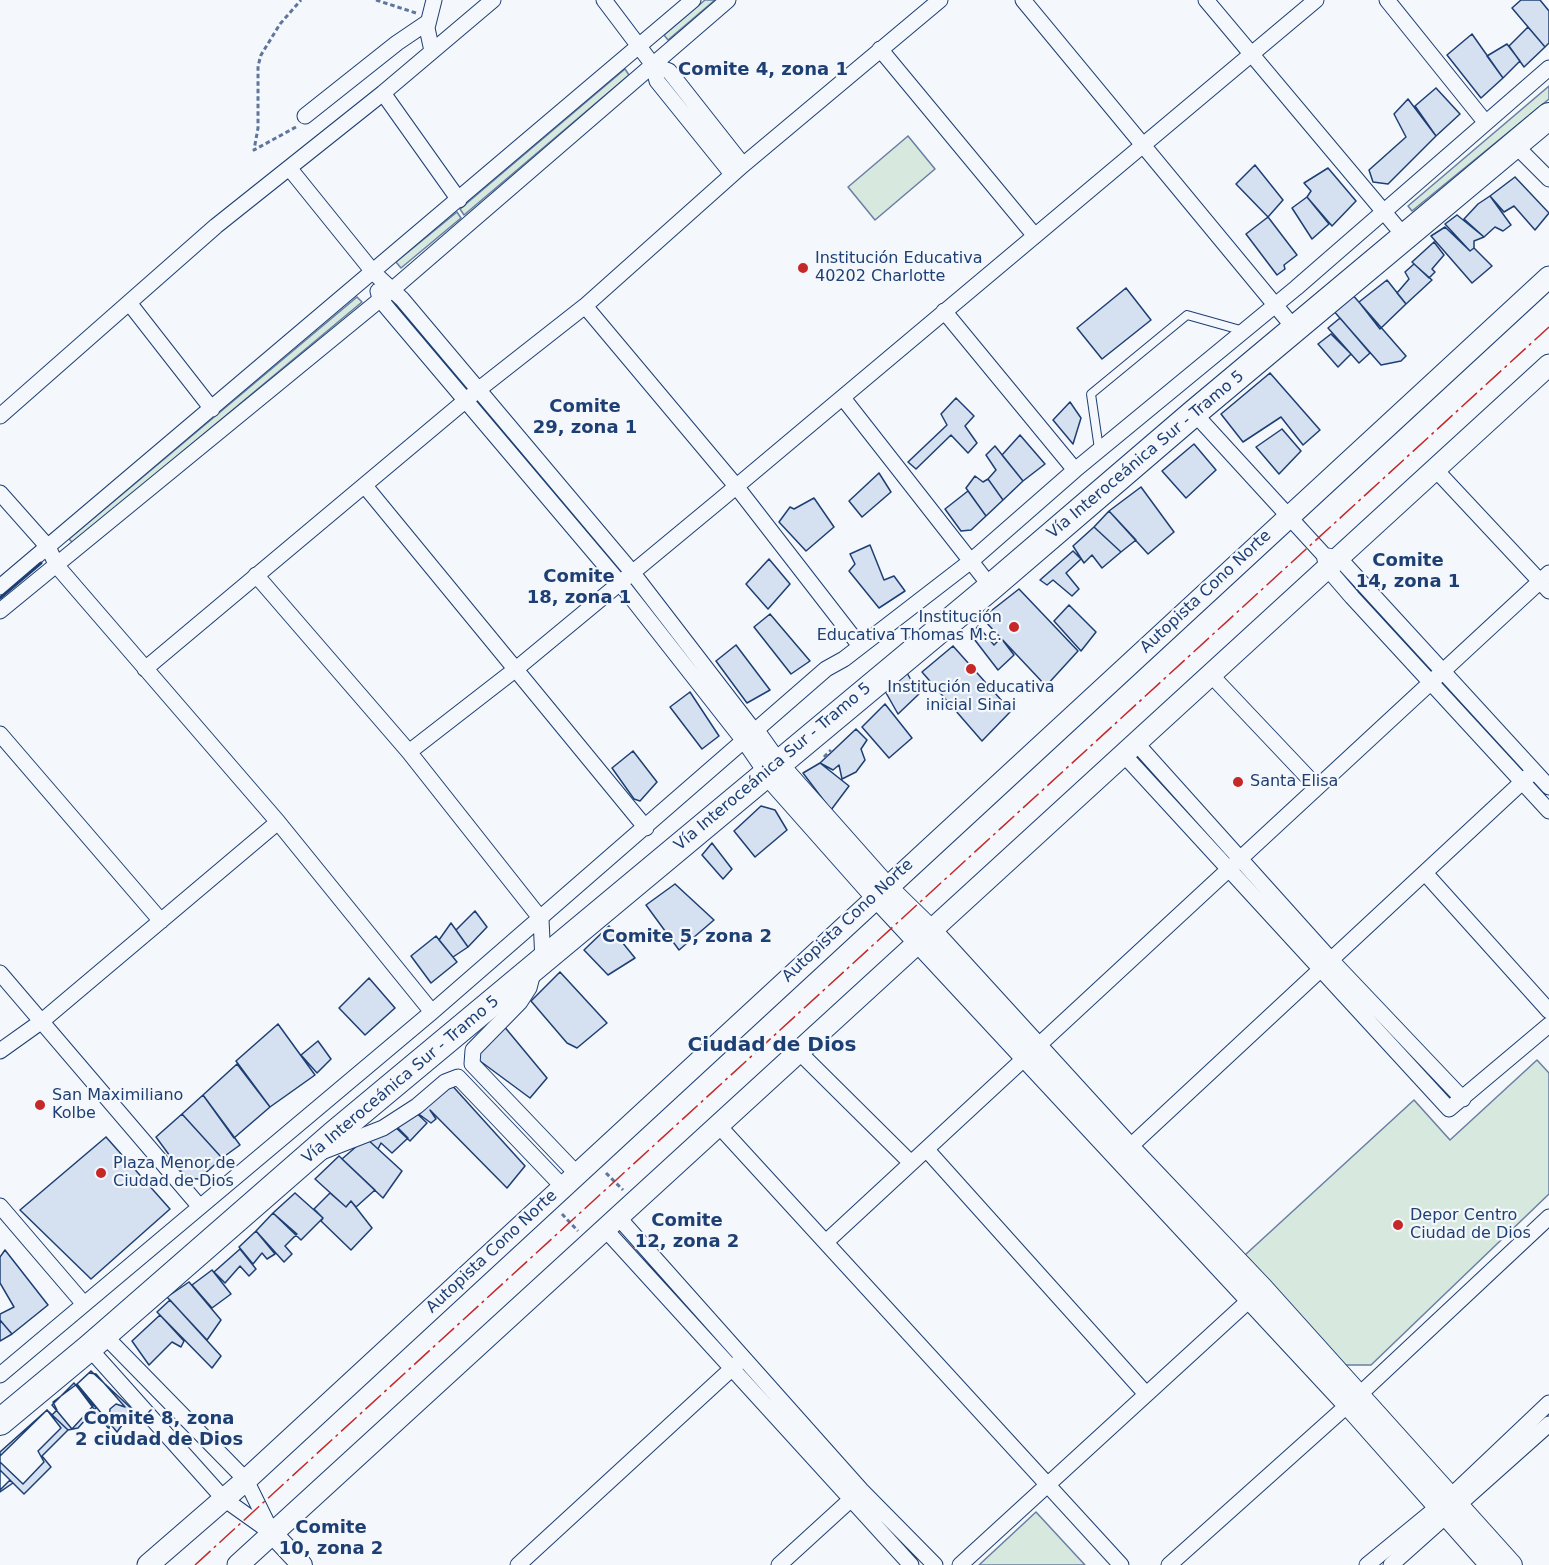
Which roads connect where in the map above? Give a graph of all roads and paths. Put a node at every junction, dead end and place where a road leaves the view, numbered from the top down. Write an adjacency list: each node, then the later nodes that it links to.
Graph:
1 (302, 0): 21 (path)
2 (376, 0): 13 (path)
3 (434, 0): 13 (street)
4 (493, 0): 16 (street)
5 (604, 0): 14 (street)
6 (693, 0): 14 (street)
7 (728, 0): 18 (street)
8 (940, 0): 15 (street)
9 (1023, 0): 24 (street)
10 (1206, 0): 17 (street)
11 (1316, 0): 17 (street)
12 (1387, 0): 23 (street)
13 (428, 19): 16 (street); 21 (street)
14 (640, 46): 18 (street); 29 (street)
15 (880, 49): 27 (street); 31 (street)
16 (432, 51): 20 (street)
17 (1251, 52): 24 (street); 30 (street)
18 (653, 65): 27 (street); 35 (street)
19 (1549, 68): 23 (street)
20 (383, 93): 26 (street); 29 (street)
21 (305, 116)
22 (1549, 116): 25 (highway, Vía Interoceánica Sur - Tramo 5)
23 (1486, 123): 30 (street)
24 (1144, 144): 31 (street); 38 (street)
25 (1515, 145): 28 (street); 32 (highway, Vía Interoceánica Sur - Tramo 5)
26 (290, 169): 33 (street); 37 (street)
27 (738, 169): 39 (street)
28 (1549, 178)
29 (459, 200): 33 (street)
30 (1384, 212): 32 (street); 38 (street)
31 (1035, 236): 40 (street)
32 (1405, 237): 41 (highway, Vía Interoceánica Sur - Tramo 5)
33 (374, 273): 35 (street); 36 (street); 47 (street)
34 (1549, 277): 56 (main road, Autopista Cono Norte)
35 (393, 289): 36 (street); 44 (street)
36 (380, 299): 46 (street); 60 (street)
37 (130, 304): 47 (street); 49 (street)
38 (1276, 304): 41 (street); 42 (street)
39 (585, 306): 44 (street); 54 (street)
40 (945, 311): 45 (street); 52 (street)
41 (1295, 329): 48 (highway, Vía Interoceánica Sur - Tramo 5)
42 (1244, 331): 50 (street); 50 (lane)
43 (1546, 375): 51 (main road)
44 (478, 390): 46 (street); 61 (street)
45 (843, 398): 54 (street); 58 (street)
46 (465, 401): 53 (street); 64 (street)
47 (212, 408): 57 (street)
48 (1194, 413): 56 (street); 66 (highway, Vía Interoceánica Sur - Tramo 5)
49 (0, 416)
50 (1100, 450): 52 (street)
51 (1435, 469): 59 (main road); 63 (street)
52 (1075, 470): 58 (street)
53 (365, 486): 62 (street); 70 (street)
54 (736, 486): 61 (street); 68 (street)
55 (0, 493): 57 (street)
56 (1288, 516): 59 (street); 87 (main road, Autopista Cono Norte)
57 (48, 547): 60 (street); 65 (street)
58 (971, 561): 66 (street); 68 (street)
59 (1330, 561): 71 (main road); 72 (street)
60 (57, 566): 67 (street); 69 (street)
61 (632, 572): 64 (street); 74 (street)
62 (256, 575): 69 (street); 76 (street)
63 (1546, 582): 72 (street)
64 (620, 583): 70 (street); 74 (street)
65 (0, 587)
66 (991, 587): 77 (highway, Vía Interoceánica Sur - Tramo 5)
67 (0, 611)
68 (860, 646): 74 (street)
69 (145, 669): 83 (street)
70 (516, 669): 76 (street); 84 (street)
71 (1211, 675): 75 (main road); 80 (street)
72 (1436, 676): 78 (street); 79 (street); 80 (street)
73 (0, 734): 89 (street)
74 (750, 736): 77 (street); 84 (street)
75 (1131, 749): 85 (street); 90 (main road)
76 (409, 752): 88 (street)
77 (772, 768): 87 (street); 91 (highway, Vía Interoceánica Sur - Tramo 5)
78 (1534, 771): 79 (street); 81 (street)
79 (1523, 782): 82 (street); 86 (street)
80 (1317, 787): 85 (street)
81 (1549, 787)
82 (1549, 811)
83 (278, 822): 89 (street); 95 (street)
84 (646, 828): 88 (street)
85 (1233, 863): 92 (street); 99 (street)
86 (1425, 873): 92 (street); 94 (street)
87 (880, 891): 90 (street); 105 (main road, Autopista Cono Norte)
88 (541, 919): 91 (street); 95 (street)
89 (161, 921): 96 (street)
90 (926, 936): 99 (street); 100 (main road)
91 (538, 965): 104 (highway, Vía Interoceánica Sur - Tramo 5); 107 (street)
92 (1327, 966): 97 (street); 103 (street)
93 (0, 973): 96 (street)
94 (1549, 1011)
95 (432, 1012): 110 (street)
96 (42, 1021): 98 (street); 110 (street)
97 (1549, 1024)
98 (0, 1051)
99 (1031, 1051): 102 (street); 103 (street)
100 (800, 1053): 101 (main road); 106 (street)
101 (719, 1126): 108 (main road); 113 (street)
102 (927, 1150): 106 (street); 120 (street)
103 (1124, 1152): 114 (street)
104 (309, 1156): 107 (street); 116 (highway, Vía Interoceánica Sur - Tramo 5)
105 (593, 1159): 107 (main road, Autopista Cono Norte); 108 (path)
106 (911, 1163): 113 (street)
107 (563, 1187): 112 (path); 125 (main road, Autopista Cono Norte)
108 (635, 1202): 112 (main road)
109 (0, 1206): 115 (street)
110 (200, 1207): 115 (street)
111 (1549, 1218): 121 (street)
112 (604, 1229): 117 (street); 118 (street); 130 (main road)
113 (827, 1241): 126 (street)
114 (1257, 1294): 120 (street); 121 (street)
115 (84, 1304): 119 (street)
116 (97, 1341): 123 (highway, Vía Interoceánica Sur - Tramo 5); 125 (street); 128 (street)
117 (745, 1357): 118 (street); 127 (street)
118 (733, 1368): 127 (street); 134 (street)
119 (0, 1375)
120 (1146, 1394): 126 (street)
121 (1354, 1399): 129 (street); 140 (street)
122 (1549, 1403): 129 (street)
123 (0, 1422)
124 (1549, 1424): 129 (street)
125 (246, 1480): 128 (main road, Autopista Cono Norte); 130 (street)
126 (1047, 1485): 138 (street); 139 (street)
127 (856, 1494): 135 (street); 136 (street); 137 (street)
128 (224, 1499): 130 (street); 131 (main road, Autopista Cono Norte)
129 (1449, 1506): 141 (street); 142 (street); 143 (street); 144 (street)
130 (272, 1533): 132 (main road); 133 (street)
131 (148, 1565)
132 (238, 1565)
133 (302, 1565)
134 (518, 1565)
135 (779, 1565)
136 (911, 1565)
137 (935, 1565)
138 (960, 1565)
139 (1121, 1565)
140 (1169, 1565)
141 (1367, 1565)
142 (1391, 1565)
143 (1490, 1565)
144 (1512, 1565)

